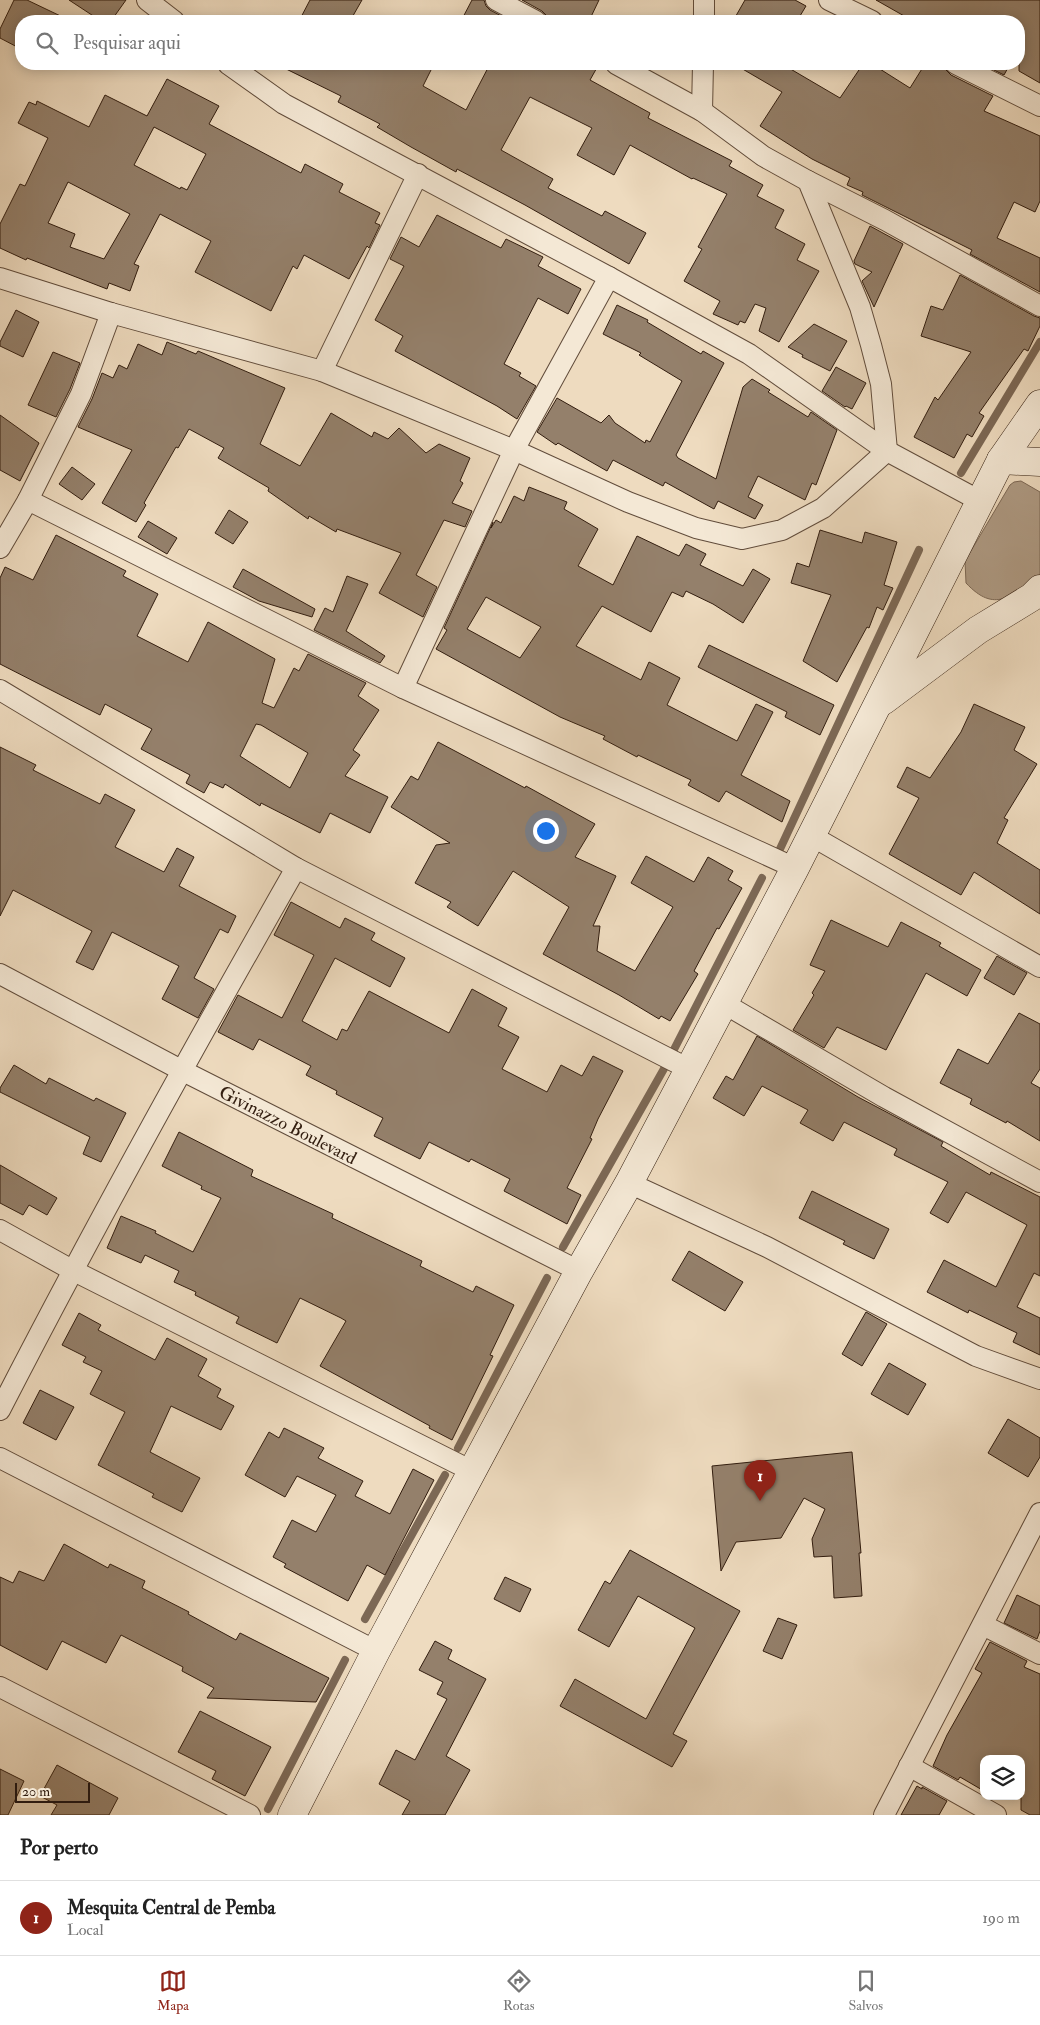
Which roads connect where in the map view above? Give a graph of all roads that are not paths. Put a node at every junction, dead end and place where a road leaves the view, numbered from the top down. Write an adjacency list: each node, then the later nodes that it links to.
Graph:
1 (147, 0): 5 (street)
2 (496, 0): 6 (street)
3 (704, 0): 7 (street)
4 (830, 0): 8 (street)
5 (166, 15)
6 (525, 15)
7 (704, 15)
8 (860, 15)
9 (236, 70): 15 (street)
10 (627, 70): 14 (street)
11 (703, 70): 14 (street)
12 (968, 70): 13 (street)
13 (1040, 106)
14 (702, 111): 16 (street)
15 (418, 174): 17 (street); 21 (street)
16 (808, 182): 19 (street); 24 (street)
17 (609, 277): 23 (street); 24 (street)
18 (0, 278): 20 (street)
19 (1040, 306)
20 (111, 313): 21 (street); 27 (street)
21 (322, 371): 23 (street)
22 (1040, 404): 25 (street)
23 (514, 450): 24 (street); 32 (street)
24 (887, 451): 28 (street)
25 (1001, 460): 26 (street); 28 (street)
26 (1040, 462)
27 (28, 500): 29 (street); 32 (street)
28 (980, 501): 34 (street)
29 (6, 523): 30 (street)
30 (0, 548)
31 (1038, 596): 34 (street)
32 (403, 688): 37 (street)
33 (0, 690): 36 (street)
34 (878, 705): 35 (street)
35 (810, 835): 37 (street); 38 (street)
36 (296, 868): 41 (street); 42 (street)
37 (795, 868): 40 (street)
38 (1040, 967)
39 (0, 974): 42 (street, Givinazzo Boulevard)
40 (723, 1003): 41 (street); 43 (street)
41 (689, 1069): 44 (street)
42 (181, 1070): 46 (street); 47 (street, Givinazzo Boulevard)
43 (1040, 1182)
44 (629, 1184): 47 (street); 48 (street)
45 (0, 1230): 46 (street)
46 (72, 1270): 49 (street); 51 (street)
47 (579, 1271): 51 (street)
48 (1040, 1380)
49 (0, 1410)
50 (0, 1458): 54 (street)
51 (472, 1471): 54 (street)
52 (1040, 1513): 53 (street)
53 (982, 1626): 55 (street); 57 (street)
54 (376, 1651): 59 (street)
55 (1040, 1654)
56 (0, 1688): 58 (street)
57 (909, 1766): 60 (street); 61 (street)
58 (250, 1815)
59 (292, 1815)
60 (884, 1815)
61 (996, 1815)

